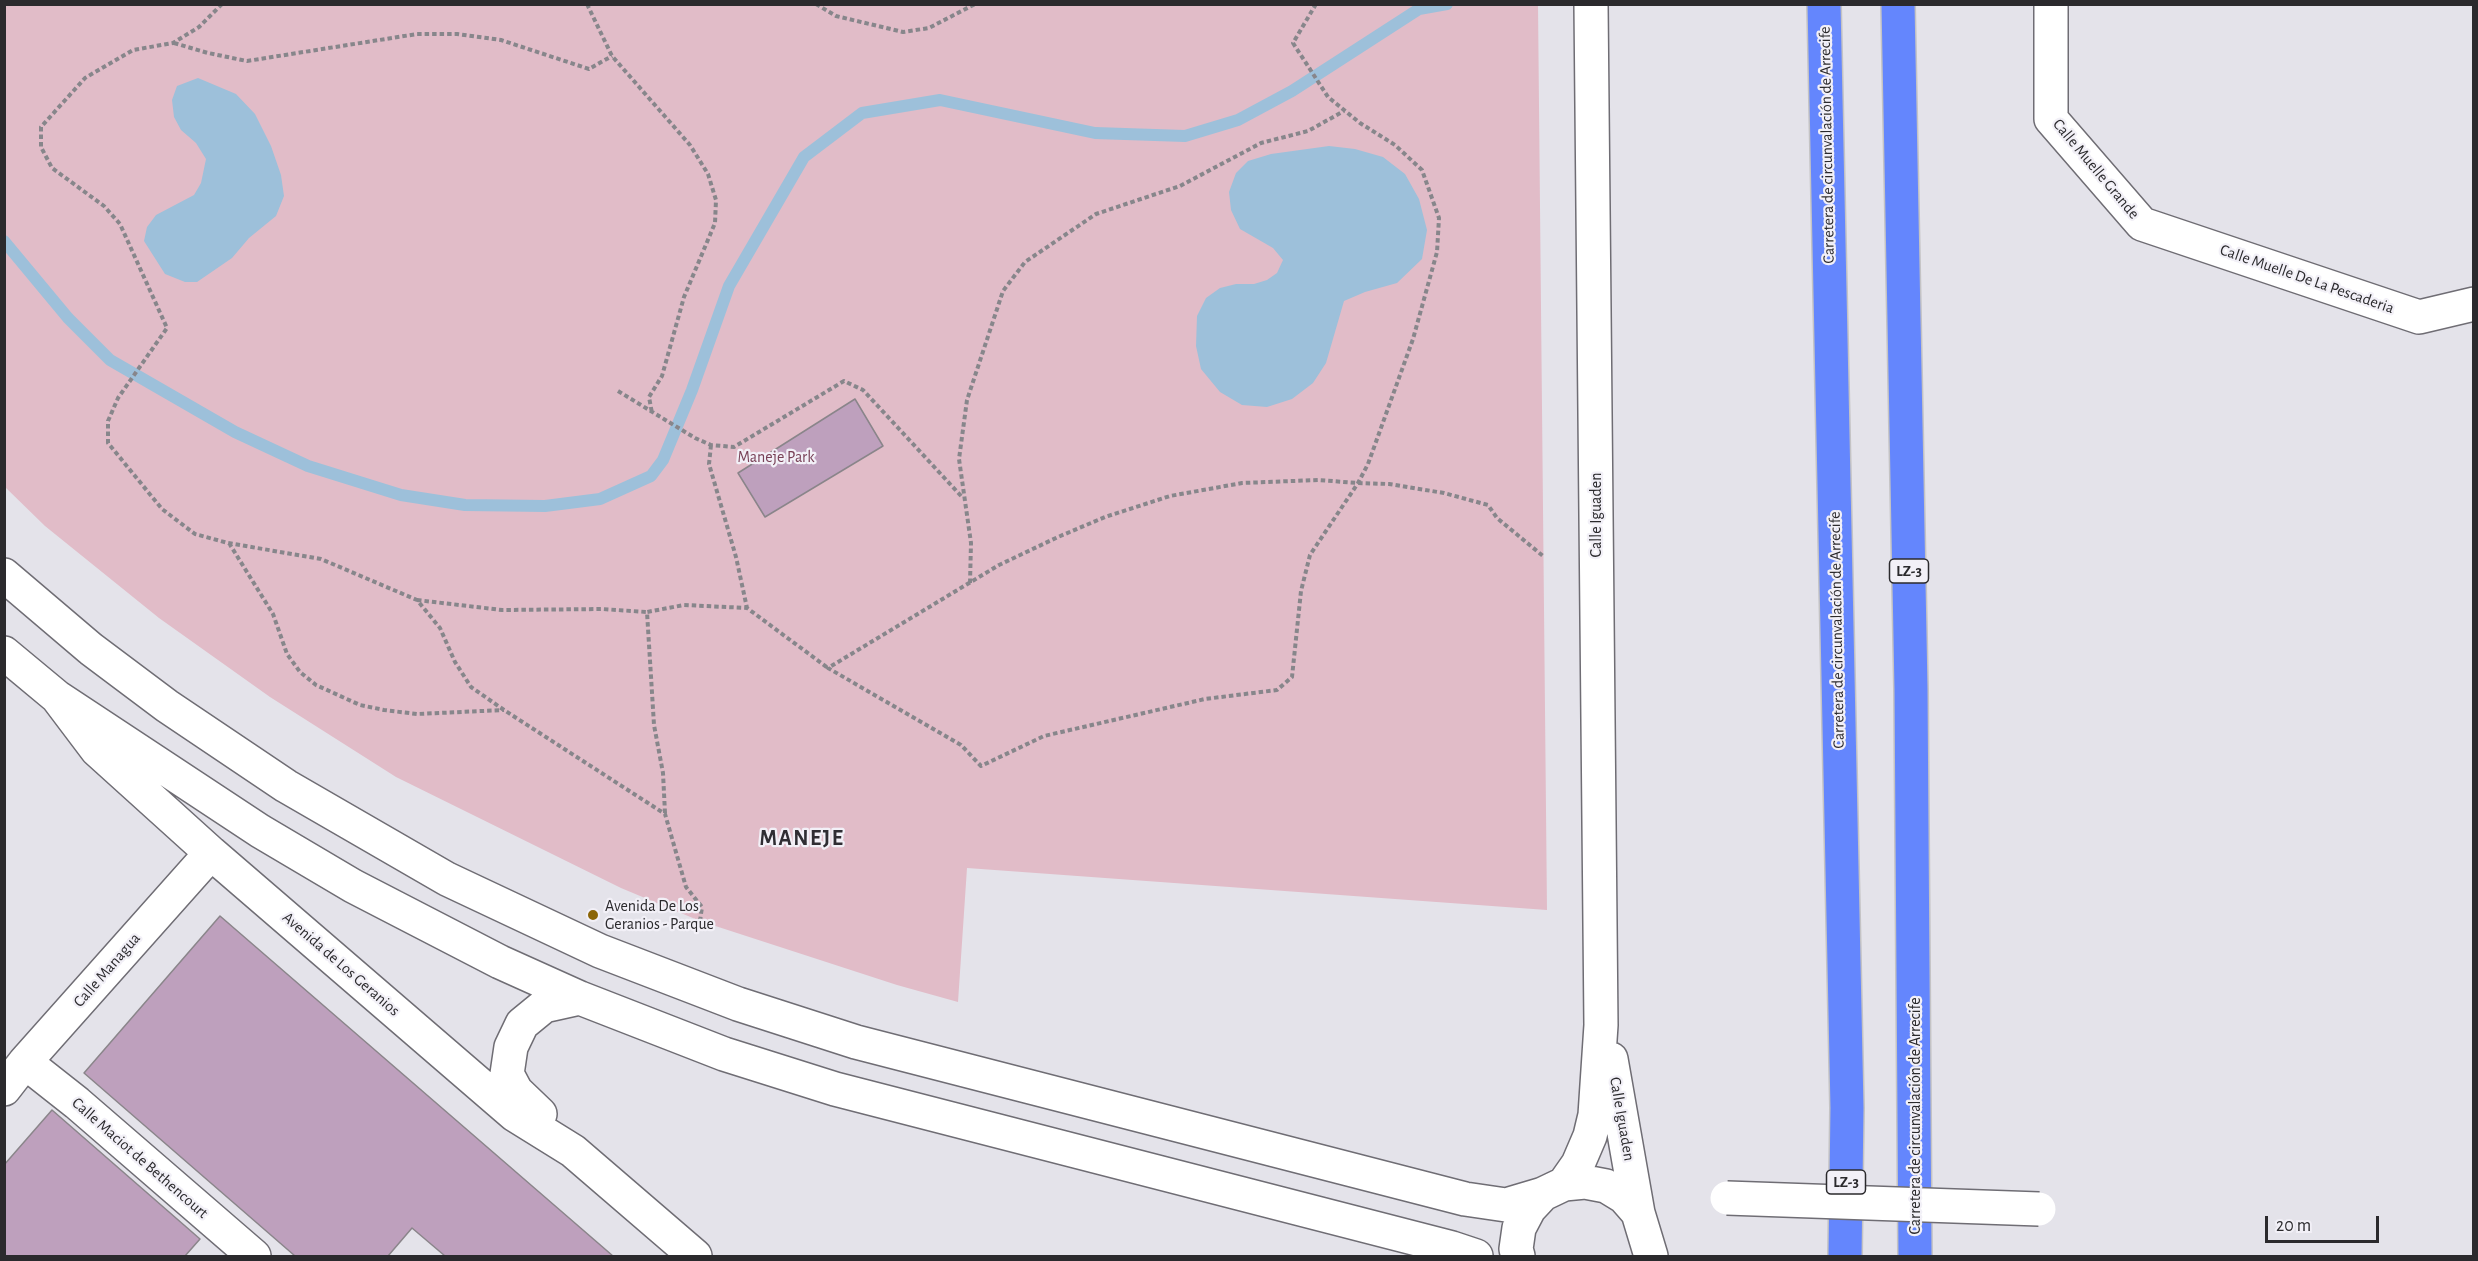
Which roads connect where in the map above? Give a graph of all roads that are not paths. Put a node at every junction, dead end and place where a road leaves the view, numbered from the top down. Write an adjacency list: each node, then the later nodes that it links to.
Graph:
1 (1591, 4): 12 (street, Calle Iguaden)
2 (1824, 4): 24 (highway, Carretera de circunvalación de Arrecife / LZ-3)
3 (1898, 4): 25 (highway, Carretera de circunvalación de Arrecife / LZ-3)
4 (2051, 4): 5 (street, Calle Muelle Grande)
5 (2142, 224): 6 (street, Calle Muelle De La Pescaderia)
6 (2474, 303)
7 (4, 575): 16 (street)
8 (4, 652): 9 (street, Avenida de Los Geranios)
9 (57, 697): 10 (street, Avenida de Los Geranios); 11 (street)
10 (211, 853): 13 (street, Calle Managua); 15 (street, Avenida de Los Geranios)
11 (579, 998): 15 (street); 22 (street)
12 (1600, 1025): 16 (street, Calle Iguaden); 19 (street, Calle Iguaden)
13 (25, 1062): 14 (street, Calle Managua); 20 (street, Calle Maciot de Bethencourt)
14 (4, 1089)
15 (573, 1151): 21 (street, Avenida de Los Geranios)
16 (1554, 1189): 19 (street); 23 (street, Calle Iguaden)
17 (1728, 1198): 18 (street, bridge)
18 (2039, 1209)
19 (1644, 1240)
20 (254, 1257)
21 (695, 1257)
22 (1476, 1257)
23 (1518, 1257)
24 (1845, 1257)
25 (1915, 1257)

